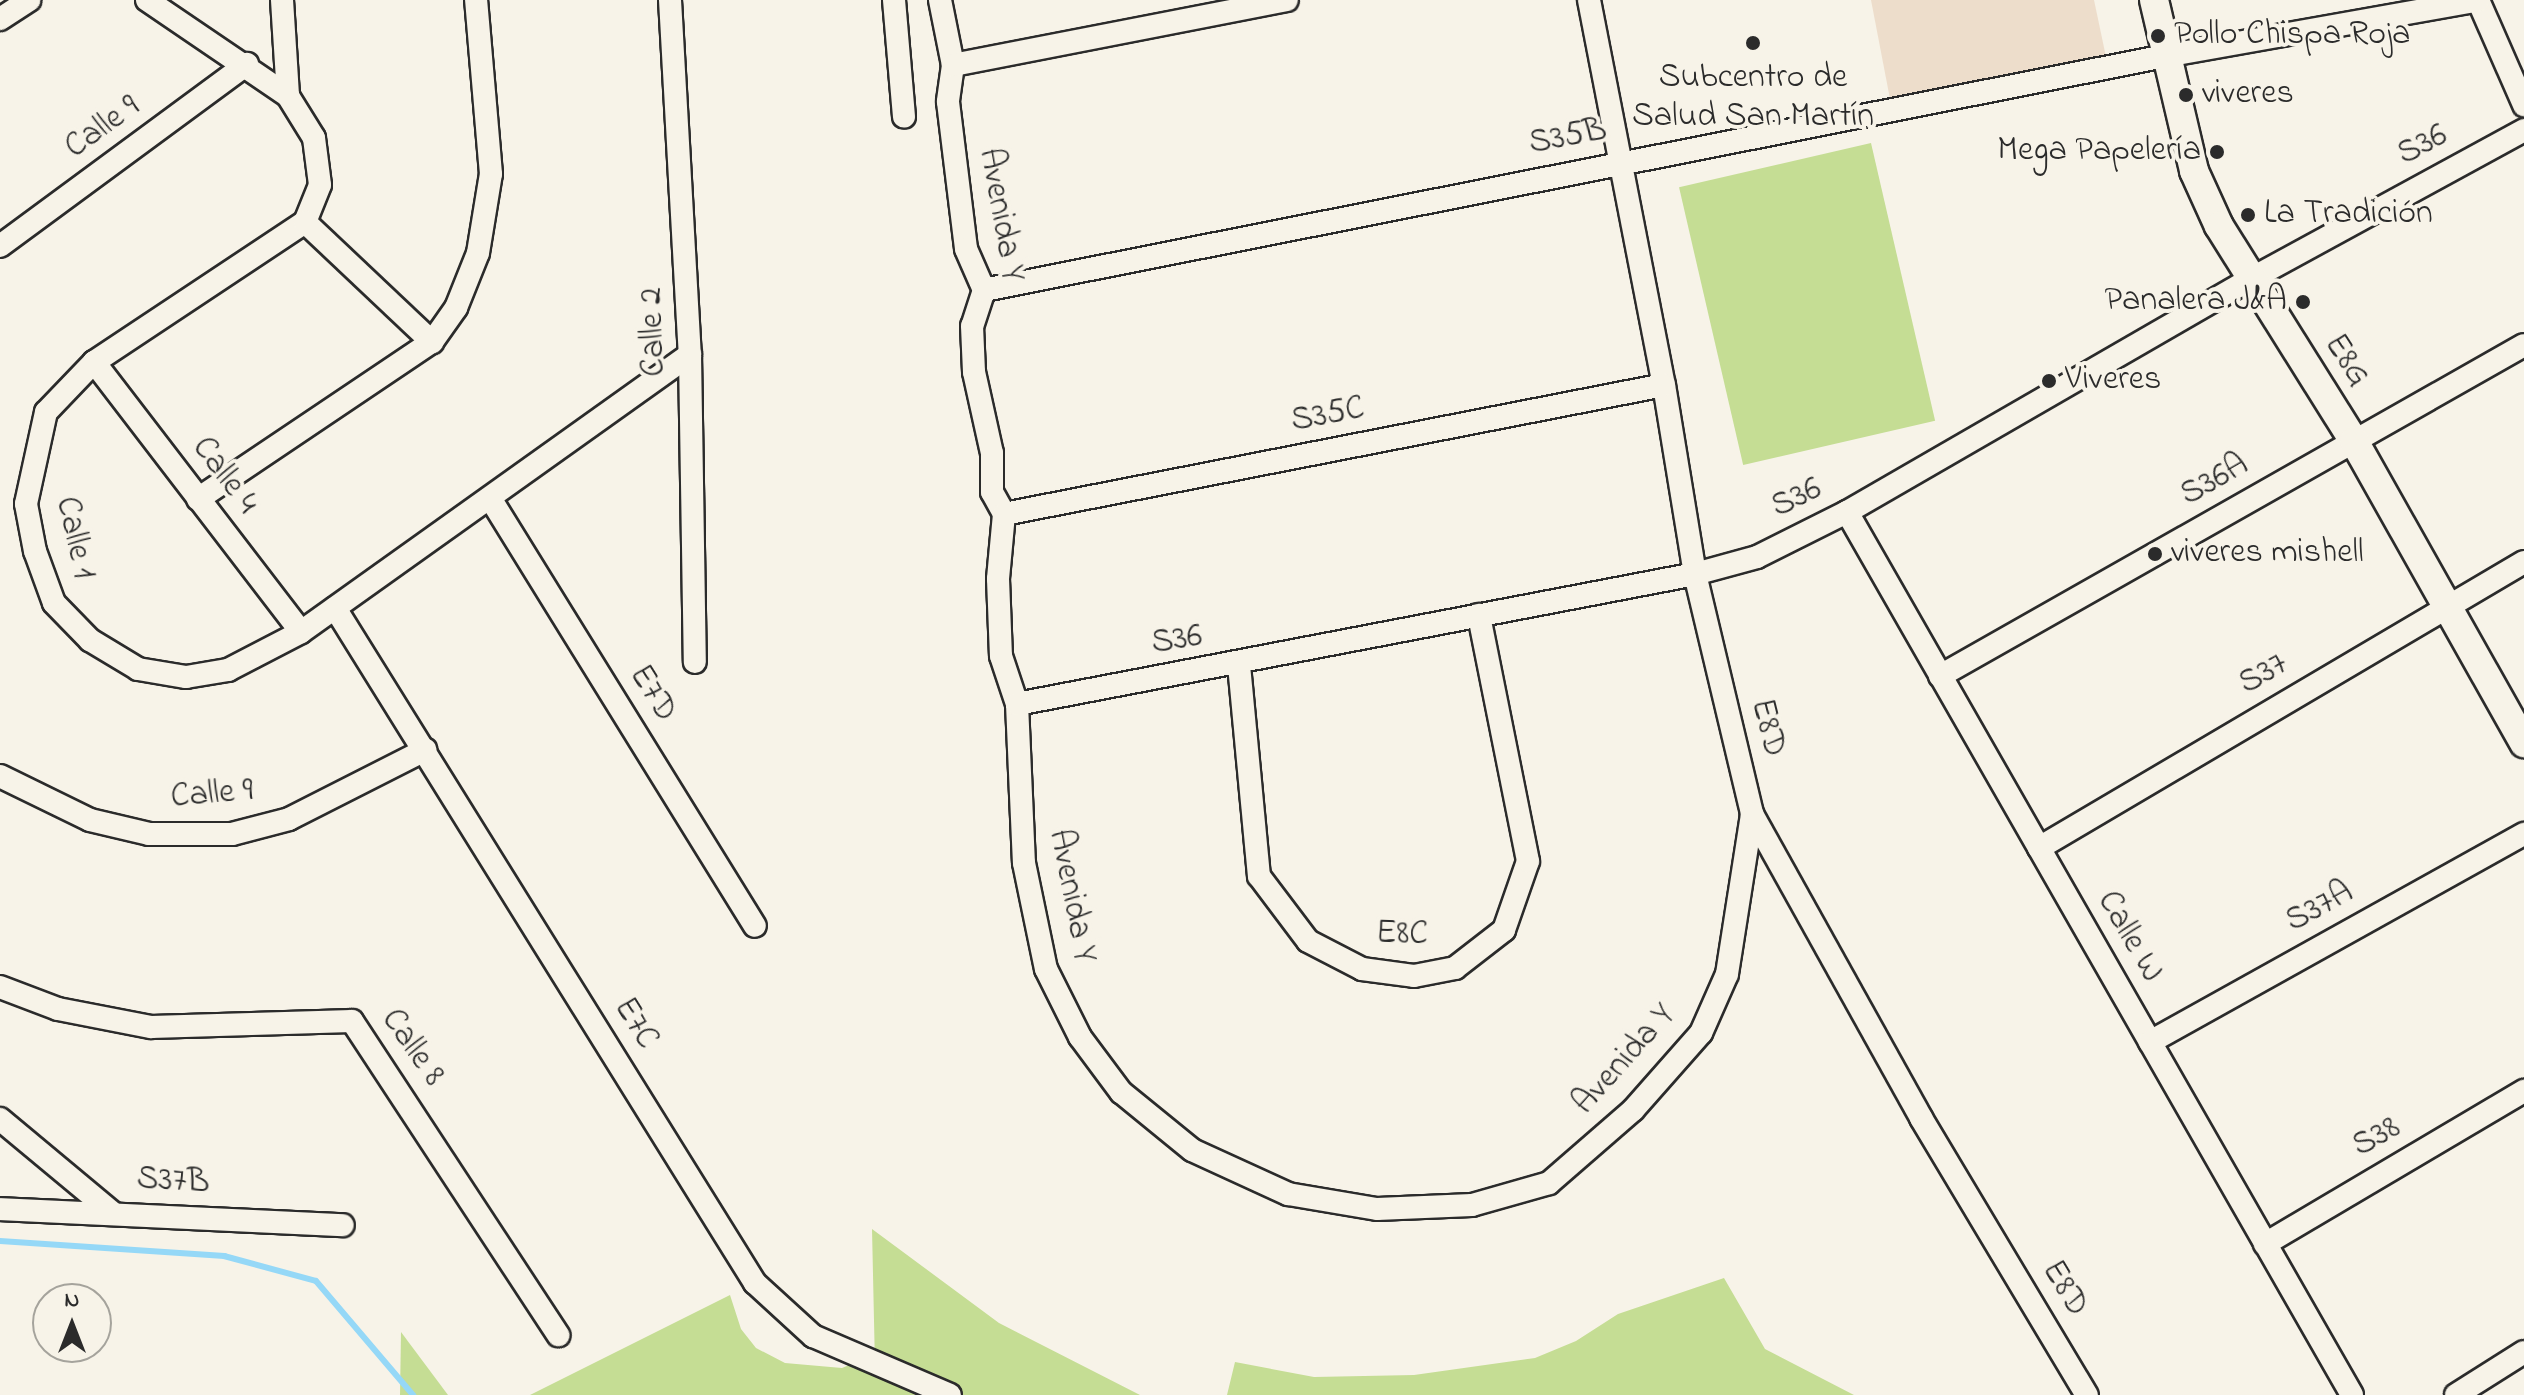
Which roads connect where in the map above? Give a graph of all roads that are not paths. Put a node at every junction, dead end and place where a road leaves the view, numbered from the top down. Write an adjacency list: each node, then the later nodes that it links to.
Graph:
1 (29, 0): 12 (street)
2 (147, 0): 14 (street)
3 (282, 0): 16 (street)
4 (476, 0): 25 (street)
5 (670, 0): 27 (street, Calle 2)
6 (894, 0): 18 (street)
7 (940, 0): 15 (street, Avenida Y)
8 (1287, 0): 15 (street)
9 (1589, 0): 20 (street, E8D)
10 (2154, 0): 13 (street, E8G)
11 (2478, 0): 13 (street, S35B); 17 (street)
12 (0, 19)
13 (2165, 56): 20 (street, S35B); 23 (street, E8G)
14 (247, 64): 16 (street); 22 (street, Calle 9)
15 (953, 65): 24 (street, Avenida Y)
16 (288, 96): 21 (street)
17 (2524, 105)
18 (904, 117)
19 (2524, 130): 23 (street, S36)
20 (1621, 162): 24 (street, S35B); 29 (street, E8D)
21 (305, 222): 25 (street); 28 (street, Calle 1)
22 (0, 246)
23 (2251, 279): 30 (street, E8G); 33 (street, S36)
24 (984, 290): 34 (street, Avenida Y)
25 (432, 342): 32 (street)
26 (2524, 345): 30 (street, S36A)
27 (690, 355): 31 (street, Calle 1); 41 (street, Calle 2)
28 (94, 362): 32 (street, Calle 4); 40 (street, Calle 1)
29 (1664, 385): 34 (street, S35C); 36 (street, E8D)
30 (2354, 441): 37 (street, E8G); 43 (street, S36A)
31 (490, 498): 38 (street, Calle 1); 51 (street, E7D)
32 (198, 499): 40 (street, Calle 4)
33 (1847, 512): 36 (street, S36); 43 (street, Calle W)
34 (1004, 514): 44 (street, Avenida Y)
35 (2524, 562): 37 (street, S37)
36 (1695, 574): 39 (street, S36); 48 (street, E8D)
37 (2450, 604): 45 (street, E8G); 50 (street, S37)
38 (335, 608): 40 (street, Calle 1); 46 (street, E7C)
39 (1479, 615): 42 (street, S36); 42 (street, E8C)
40 (301, 632)
41 (695, 662)
42 (1239, 665): 44 (street, S36)
43 (1940, 676): 50 (street, Calle W)
44 (1017, 704): 48 (street, Avenida Y)
45 (2524, 743)
46 (425, 750): 47 (street, Calle 9); 62 (street, E7C)
47 (0, 776)
48 (1752, 814): 63 (street, E8D)
49 (2524, 834): 53 (street, S37A)
50 (2039, 848): 53 (street, Calle W)
51 (755, 926)
52 (0, 987): 60 (street, Calle 8)
53 (2150, 1042): 59 (street, Calle W)
54 (2524, 1091): 59 (street, S38)
55 (0, 1119): 57 (street)
56 (0, 1209): 57 (street, S37B)
57 (113, 1213): 58 (street, S37B)
58 (343, 1225)
59 (2265, 1244): 64 (street, Calle W)
60 (558, 1335)
61 (2524, 1352): 65 (street)
62 (950, 1395)
63 (2087, 1395)
64 (2352, 1395)
65 (2456, 1395)

